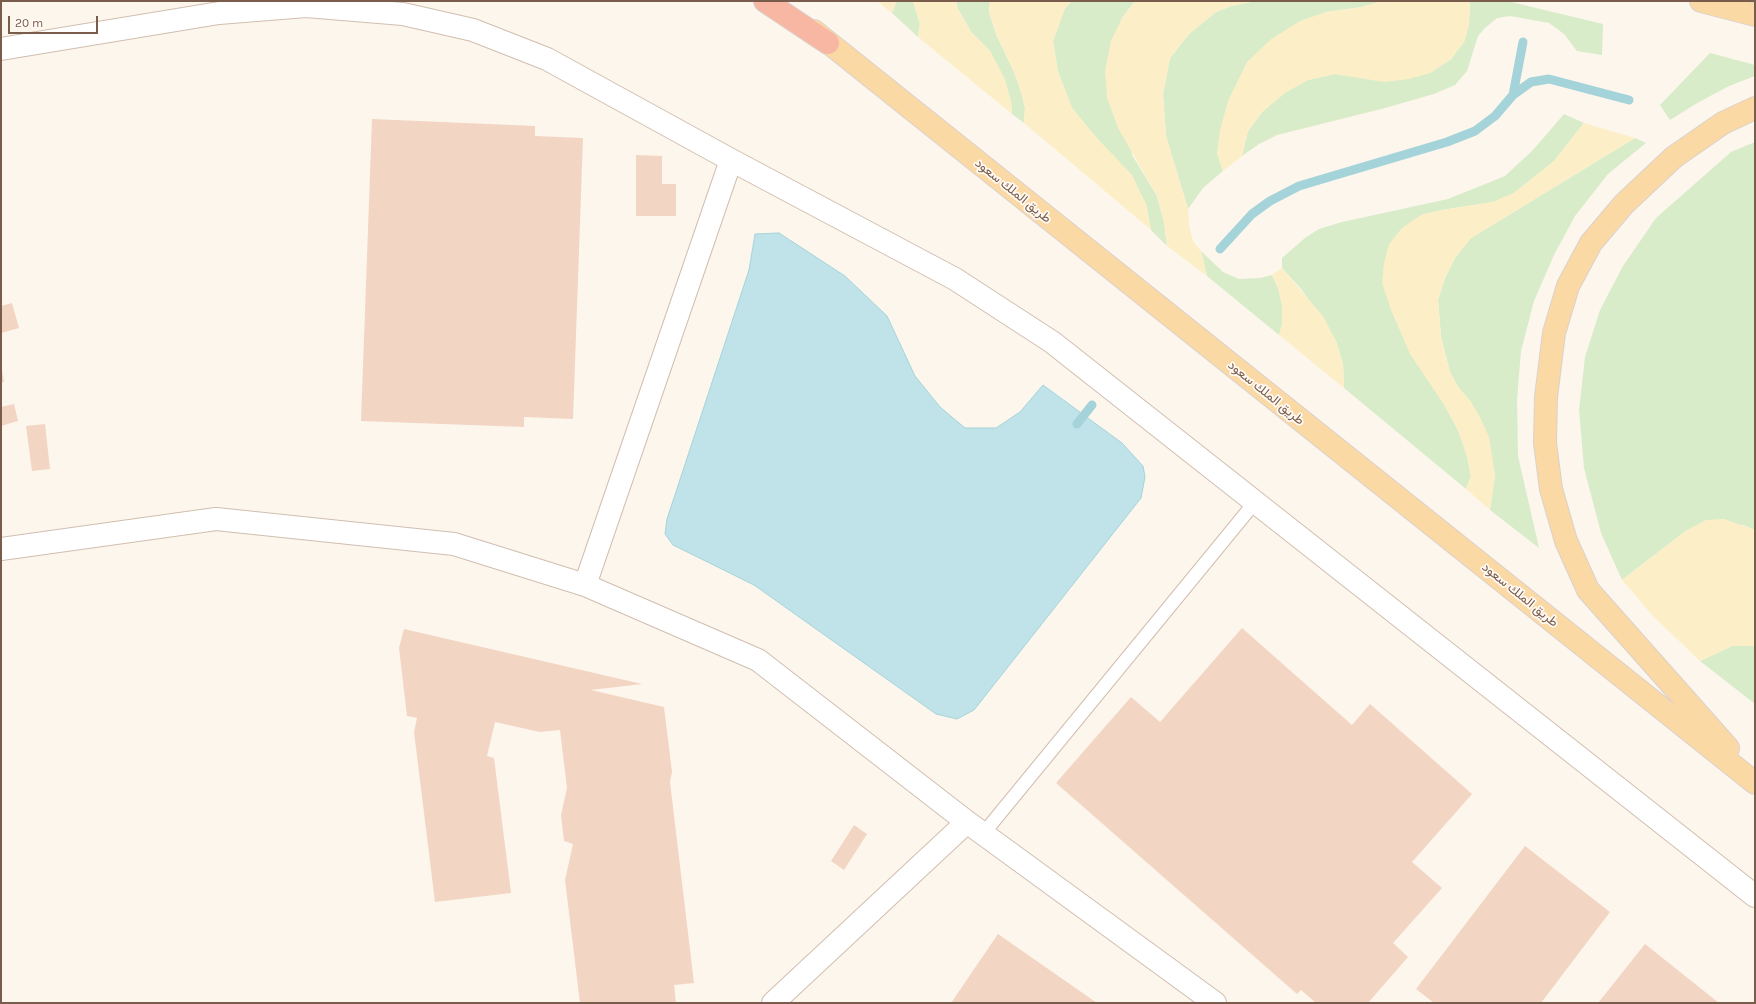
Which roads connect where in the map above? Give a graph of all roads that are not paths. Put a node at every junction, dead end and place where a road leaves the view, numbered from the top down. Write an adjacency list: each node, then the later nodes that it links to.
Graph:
1 (765, 1): 5 (highway)
2 (780, 1): 5 (main road, طريق الملك سعود)
3 (1701, 1): 4 (main road)
4 (1755, 15)
5 (828, 43): 13 (main road, طريق الملك سعود)
6 (1, 49): 8 (street)
7 (1755, 108): 12 (main road)
8 (731, 160): 9 (street); 11 (street)
9 (1256, 501): 14 (lane); 15 (street)
10 (1, 549): 11 (street)
11 (585, 585): 14 (street)
12 (1755, 778)
13 (1755, 782)
14 (975, 828): 16 (street); 17 (street)
15 (1755, 896)
16 (773, 1003)
17 (1215, 1003)

